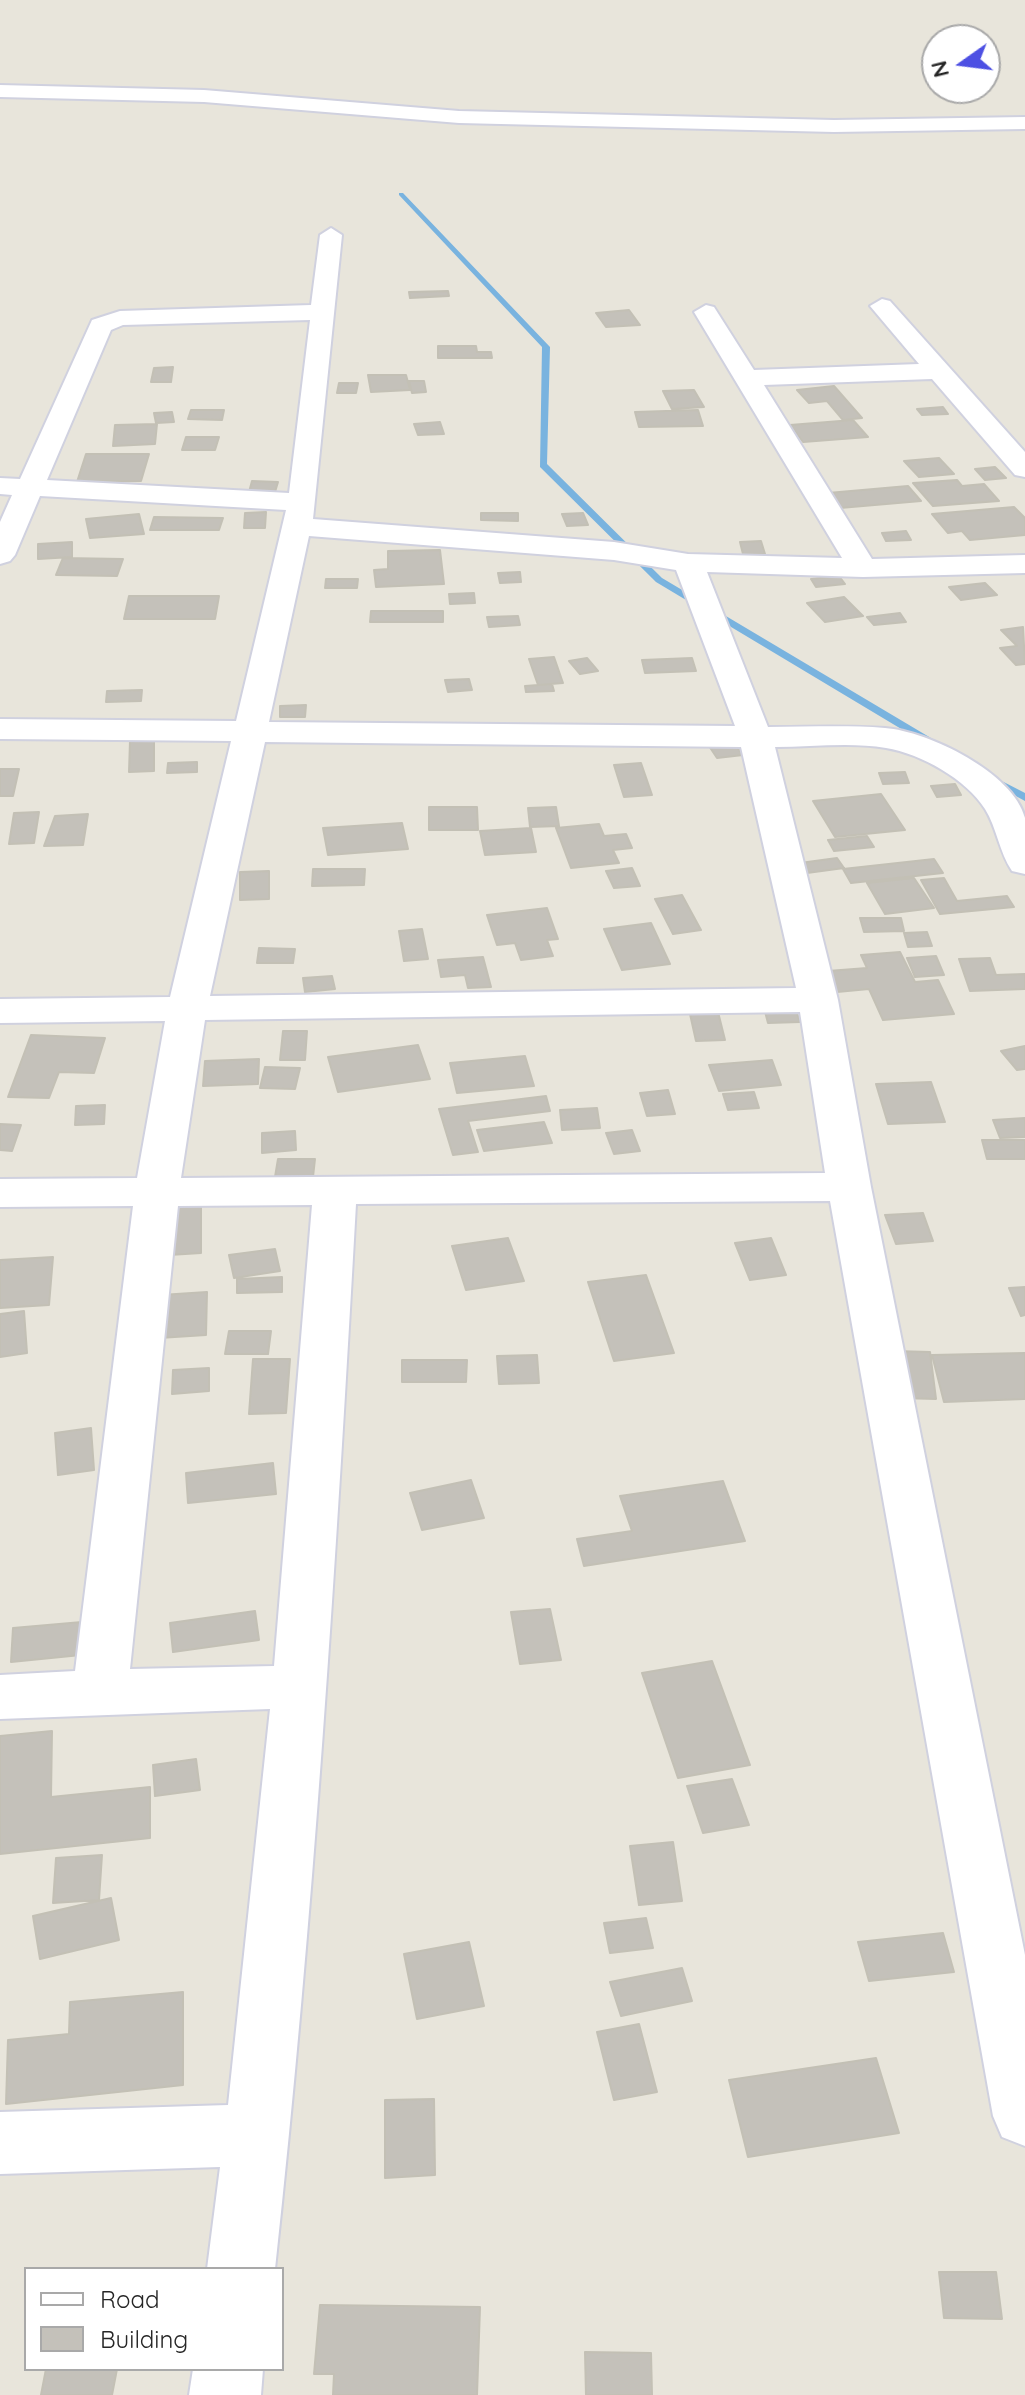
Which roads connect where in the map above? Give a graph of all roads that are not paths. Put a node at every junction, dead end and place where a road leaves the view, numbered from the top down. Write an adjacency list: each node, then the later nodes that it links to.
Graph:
1 (0, 91): 2 (street)
2 (1025, 123)
3 (331, 235): 5 (street)
4 (882, 306): 7 (street)
5 (321, 312): 11 (street); 12 (street)
6 (706, 312): 8 (street)
7 (939, 371): 8 (street); 9 (street)
8 (746, 378): 16 (street)
9 (1025, 469)
10 (0, 486): 11 (street)
11 (30, 488): 12 (street); 13 (street)
12 (300, 514): 14 (street); 18 (street)
13 (0, 555)
14 (688, 563): 16 (street); 19 (street)
15 (1025, 564): 16 (street)
16 (863, 568)
17 (0, 729): 18 (street)
18 (251, 733): 19 (street); 23 (street)
19 (756, 738): 20 (street); 21 (street)
20 (1025, 863)
21 (818, 1000): 23 (street); 24 (street)
22 (0, 1011): 23 (street)
23 (187, 1011): 26 (street)
24 (849, 1187): 25 (street); 31 (street)
25 (335, 1190): 26 (street); 28 (street)
26 (157, 1192): 27 (street); 29 (street)
27 (0, 1193)
28 (301, 1687): 29 (street); 32 (street)
29 (100, 1691): 30 (street)
30 (0, 1697)
31 (1025, 2116)
32 (258, 2135): 33 (street); 34 (street)
33 (0, 2143)
34 (241, 2267)
35 (228, 2371): 36 (street)
36 (225, 2395)

